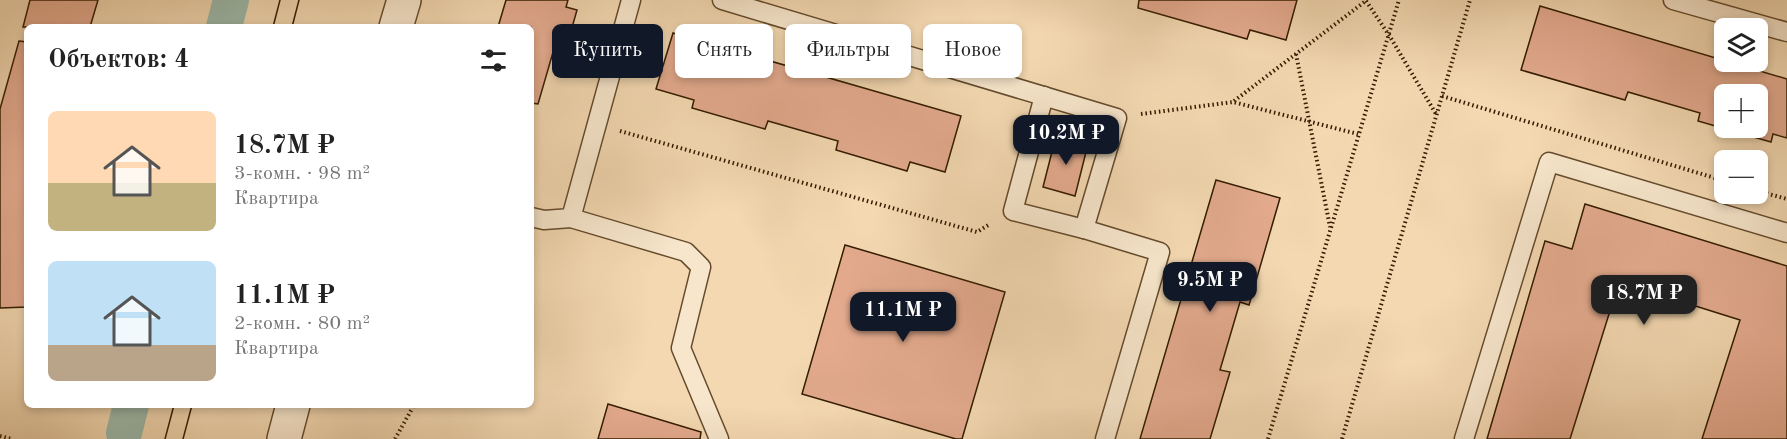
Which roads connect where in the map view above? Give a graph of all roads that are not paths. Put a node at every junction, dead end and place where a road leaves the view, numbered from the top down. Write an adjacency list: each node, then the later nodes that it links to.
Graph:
1 (404, 0): 5 (street)
2 (631, 0): 9 (lane)
3 (722, 0): 7 (lane)
4 (1673, 0): 6 (lane)
5 (397, 24)
6 (1787, 32)
7 (1044, 96): 10 (lane); 10 (lane)
8 (534, 218): 9 (lane)
9 (571, 218): 14 (lane)
10 (1084, 229): 15 (lane)
11 (1787, 233): 16 (lane)
12 (292, 408): 13 (street)
13 (284, 439)
14 (719, 439)
15 (1105, 439)
16 (1464, 439)

